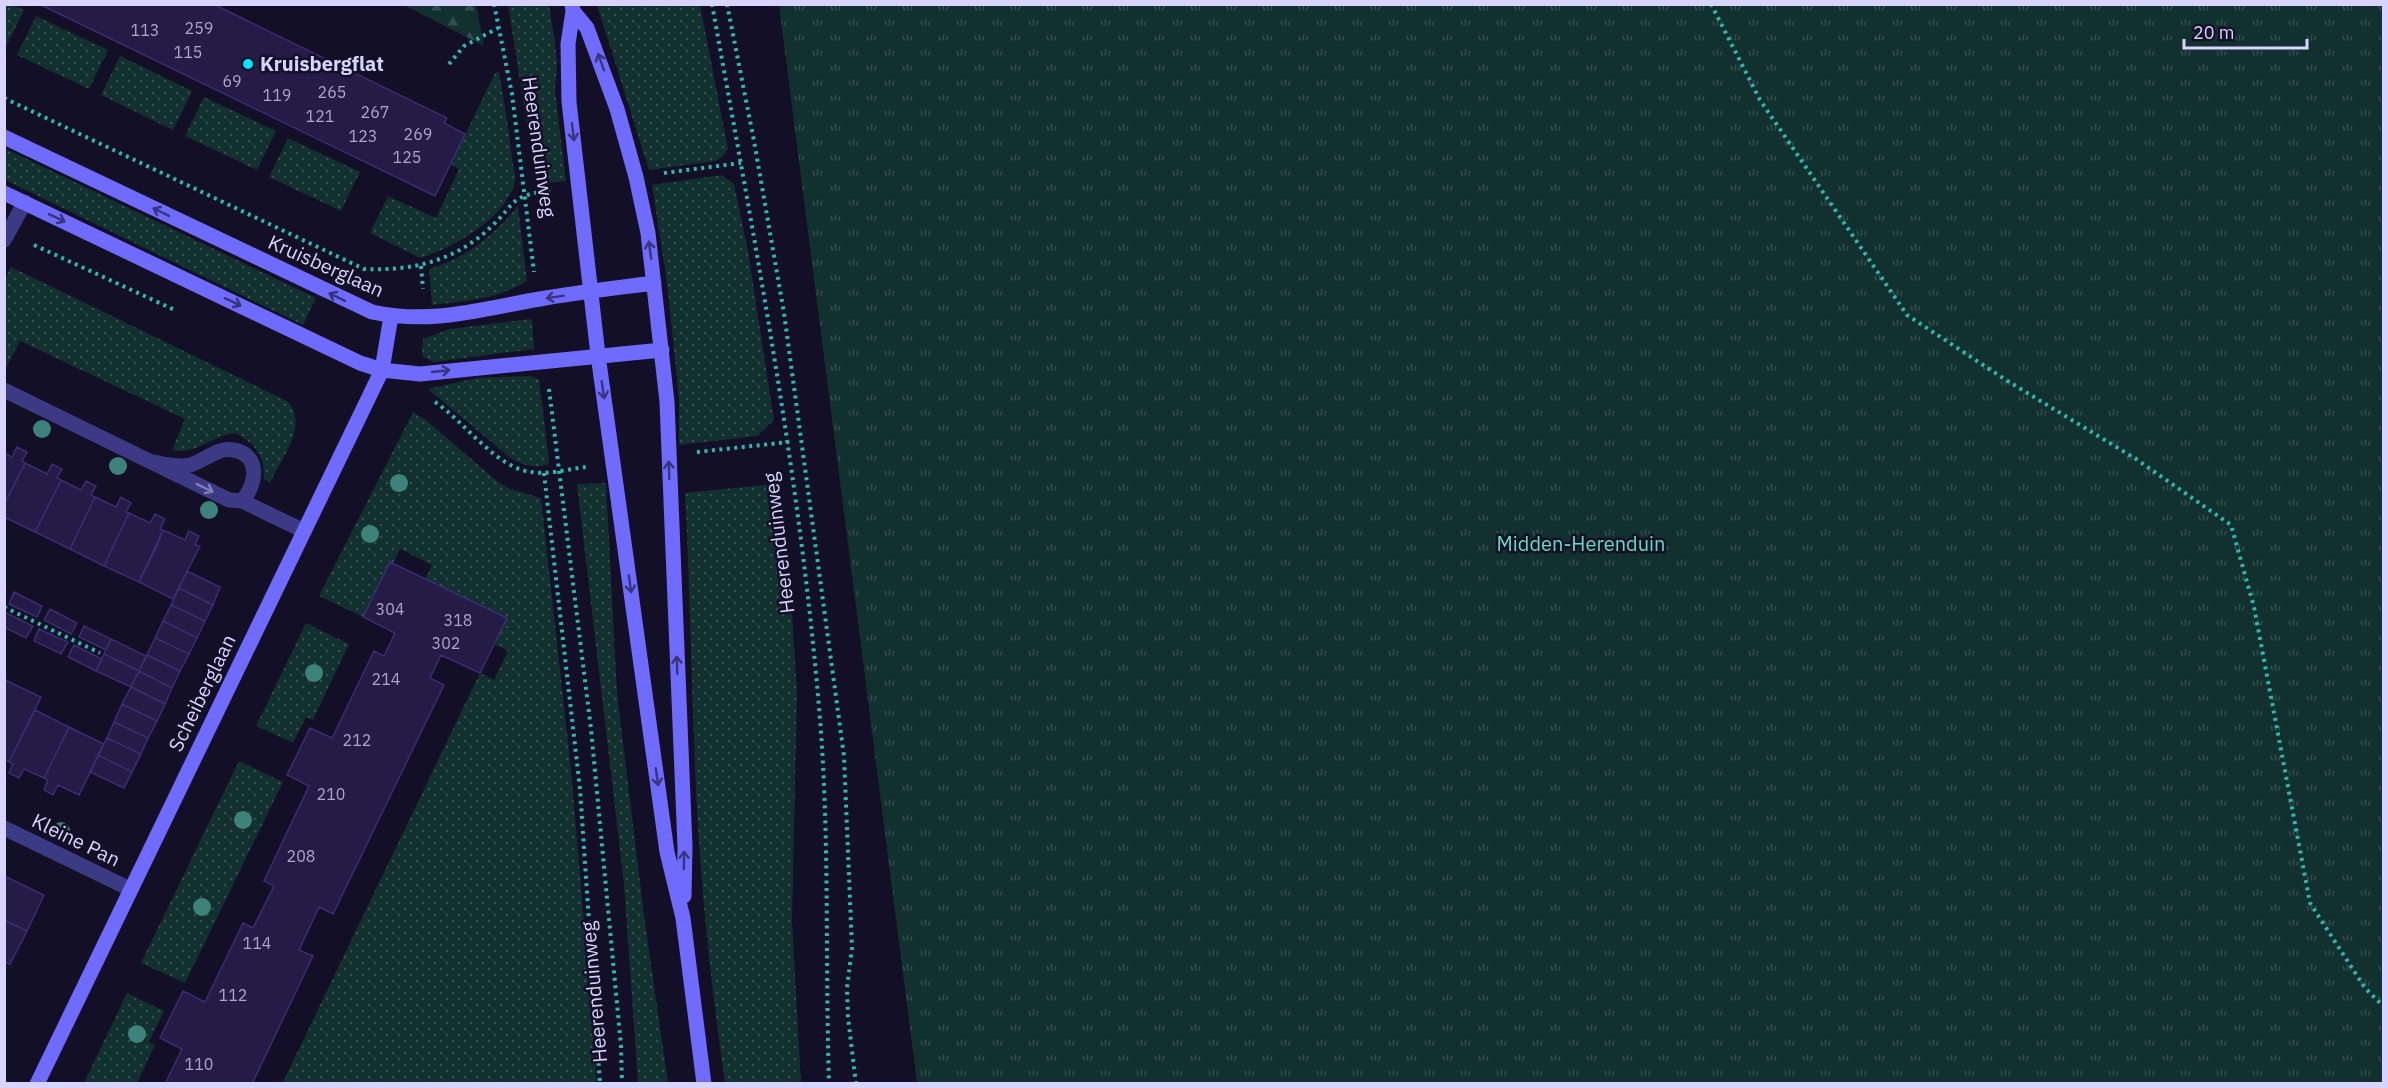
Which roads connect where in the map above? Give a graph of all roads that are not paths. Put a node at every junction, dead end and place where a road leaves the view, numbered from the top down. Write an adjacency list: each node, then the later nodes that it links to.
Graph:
1 (573, 8): 6 (street, Heerenduinweg, one-way to 1); 7 (street, Heerenduinweg, one-way to 7)
2 (4, 137): 8 (street, Kruisberglaan, one-way to 2)
3 (4, 192): 4 (street)
4 (25, 202): 5 (street); 11 (street, one-way to 11)
5 (4, 240)
6 (654, 283): 7 (street, Kruisberglaan); 9 (street, Heerenduinweg)
7 (591, 291): 8 (street, Kruisberglaan, one-way to 8); 10 (street, Heerenduinweg)
8 (391, 316): 11 (street, Scheiberglaan)
9 (662, 350): 10 (street); 18 (street, Heerenduinweg, one-way to 9)
10 (598, 355): 11 (street, one-way to 10); 18 (street, Heerenduinweg, one-way to 18)
11 (382, 370): 15 (street, Scheiberglaan)
12 (4, 390): 13 (street)
13 (153, 462): 14 (street, one-way to 14); 14 (street)
14 (242, 501): 15 (street)
15 (304, 531): 17 (street, Scheiberglaan)
16 (4, 828): 17 (street, Kleine Pan)
17 (130, 889): 19 (street, Scheiberglaan)
18 (683, 918): 20 (street, Heerenduinweg)
19 (37, 1083)
20 (704, 1083)

